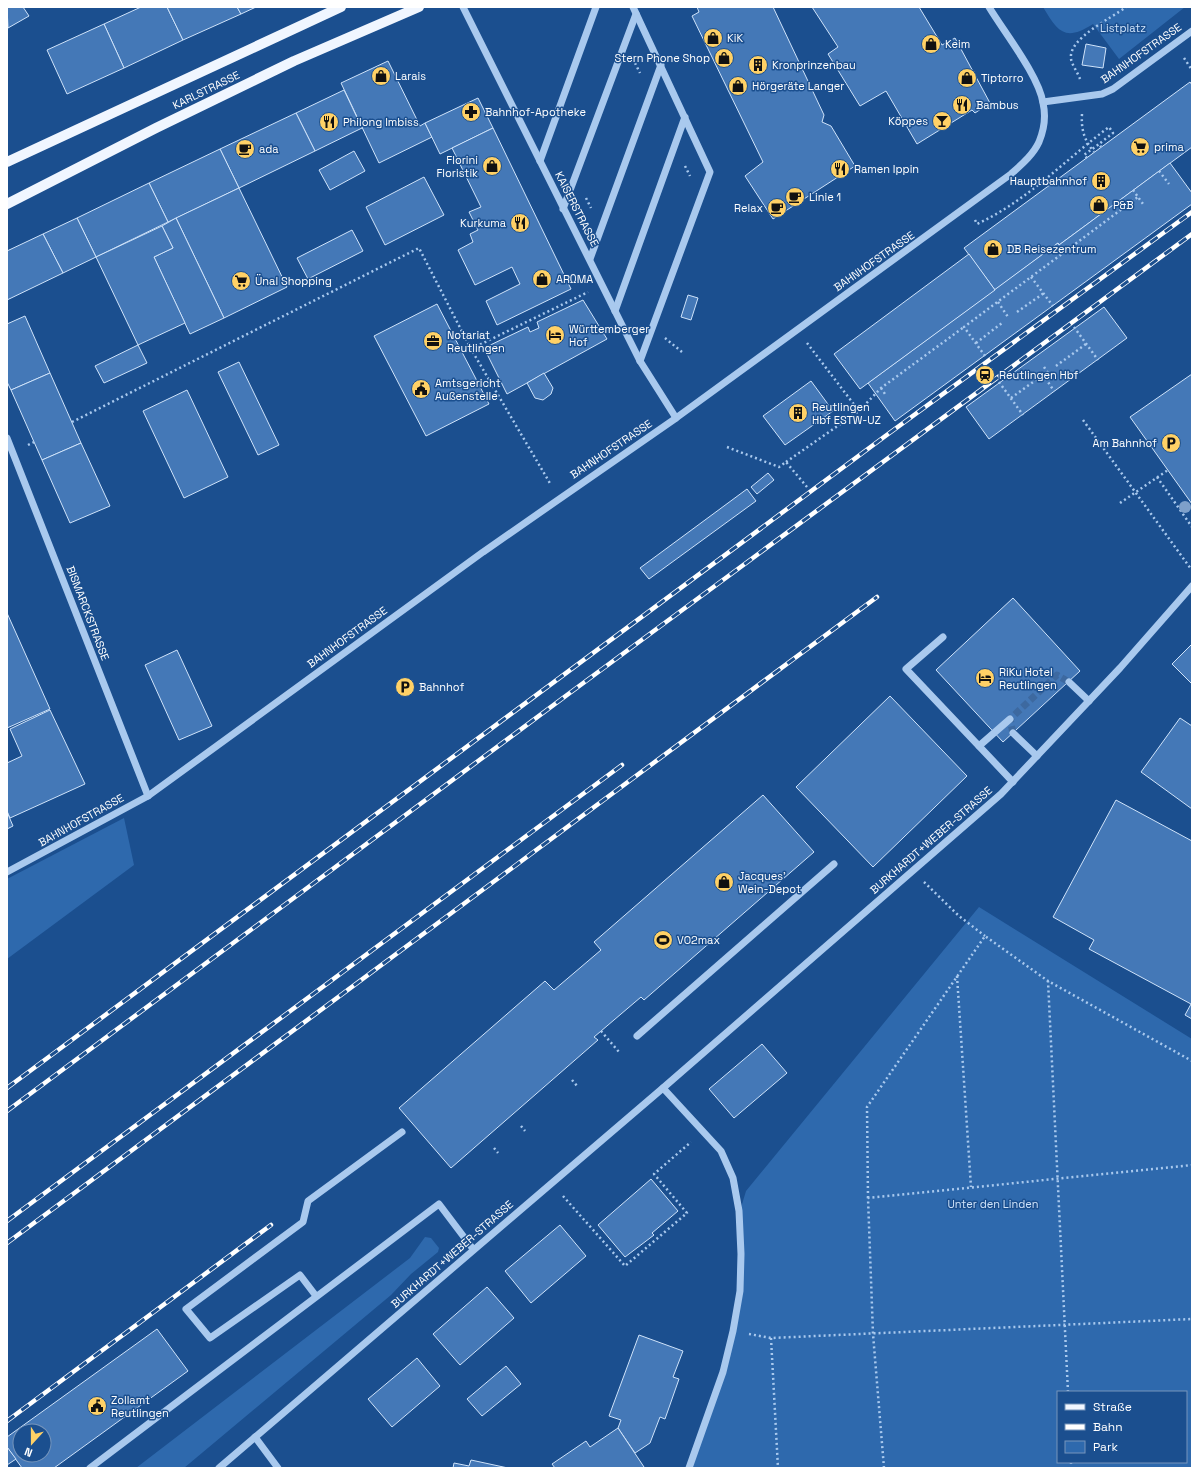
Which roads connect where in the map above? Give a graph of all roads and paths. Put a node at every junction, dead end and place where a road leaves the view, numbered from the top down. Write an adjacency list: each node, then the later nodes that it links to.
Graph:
1 (341, 7): 21 (main road, KARLSTRASSE)
2 (419, 7): 26 (main road, KARLSTRASSE)
3 (463, 7): 20 (street, KAISERSTRASSE)
4 (596, 7): 20 (street)
5 (633, 7): 8 (street)
6 (989, 7): 12 (street)
7 (1126, 7): 11 (path)
8 (636, 14): 10 (street); 28 (street)
9 (1192, 31): 11 (street, BAHNHOFSTRASSE)
10 (661, 65): 13 (street); 30 (street)
11 (1084, 96): 12 (street, BAHNHOFSTRASSE); 14 (path)
12 (1043, 102): 29 (street, BAHNHOFSTRASSE)
13 (685, 117): 36 (street); 48 (street)
14 (1087, 143): 15 (path); 17 (path); 29 (path)
15 (1099, 144): 16 (path); 17 (path)
16 (1101, 147)
17 (1091, 149): 18 (path); 19 (path)
18 (1094, 152)
19 (1087, 158)
20 (540, 161): 28 (street, KAISERSTRASSE)
21 (7, 162)
22 (1159, 171): 23 (path)
23 (1169, 184)
24 (1133, 190): 25 (path)
25 (1138, 197): 27 (path); 31 (path)
26 (7, 204)
27 (1143, 204)
28 (563, 209): 30 (street, KAISERSTRASSE)
29 (966, 209): 42 (street, BAHNHOFSTRASSE)
30 (590, 259): 36 (street, KAISERSTRASSE)
31 (1031, 277): 32 (path); 34 (path)
32 (1044, 293): 35 (path); 37 (path)
33 (575, 298): 45 (path)
34 (998, 302): 38 (path); 40 (path)
35 (1053, 306)
36 (615, 311): 48 (street, KAISERSTRASSE)
37 (1018, 312)
38 (1008, 316)
39 (1002, 323): 43 (path)
40 (964, 327): 43 (path); 53 (path)
41 (1074, 327): 44 (path)
42 (797, 330): 57 (path); 59 (street, BAHNHOFSTRASSE)
43 (976, 343): 46 (path)
44 (1086, 344): 47 (path); 49 (path)
45 (471, 349): 61 (path); 69 (path)
46 (985, 356)
47 (1098, 360)
48 (640, 361): 59 (street, KAISERSTRASSE)
49 (1056, 366)
50 (1044, 367): 54 (path)
51 (1040, 377): 56 (path)
52 (999, 382): 56 (path)
53 (881, 388): 55 (path); 57 (path)
54 (1054, 391)
55 (885, 394)
56 (1011, 398): 58 (path)
57 (859, 411): 64 (path)
58 (1023, 415)
59 (676, 418): 69 (street, BAHNHOFSTRASSE)
60 (1082, 420): 68 (path)
61 (72, 422)
62 (7, 438): 82 (street, BISMARCKSTRASSE)
63 (727, 447): 64 (path)
64 (786, 462): 67 (path)
65 (1168, 470): 66 (path)
66 (1157, 477): 68 (path); 71 (path)
67 (807, 487)
68 (1135, 493): 70 (path); 72 (path)
69 (558, 498): 82 (street, BAHNHOFSTRASSE)
70 (1120, 503)
71 (1192, 527)
72 (1192, 571)
73 (1192, 586): 76 (street, BURKHARDT+WEBER-STRASSE)
74 (943, 637): 79 (street)
75 (1069, 682): 76 (street)
76 (1090, 701): 80 (street, BURKHARDT+WEBER-STRASSE)
77 (1010, 719): 79 (street)
78 (1013, 733): 80 (street)
79 (979, 746): 81 (street)
80 (1037, 756): 81 (street, BURKHARDT+WEBER-STRASSE)
81 (1013, 782): 84 (street, BURKHARDT+WEBER-STRASSE)
82 (148, 796): 85 (street, BAHNHOFSTRASSE)
83 (834, 864): 90 (street)
84 (912, 871): 86 (path); 95 (street, BURKHARDT+WEBER-STRASSE)
85 (7, 872)
86 (985, 936): 87 (path); 88 (path)
87 (957, 976): 104 (path); 105 (path)
88 (1048, 981): 92 (path); 103 (path)
89 (601, 1031): 91 (path)
90 (637, 1036)
91 (619, 1052)
92 (1192, 1061)
93 (572, 1080): 94 (path)
94 (578, 1086)
95 (663, 1088): 107 (street, BURKHARDT+WEBER-STRASSE); 111 (street)
96 (521, 1126): 97 (path)
97 (525, 1131)
98 (402, 1132): 108 (street)
99 (494, 1148): 101 (path)
100 (682, 1149): 106 (path)
101 (498, 1153)
102 (1192, 1165): 103 (path)
103 (1058, 1179): 104 (path); 110 (path)
104 (971, 1187): 105 (path)
105 (868, 1198): 112 (path)
106 (572, 1207)
107 (473, 1249): 108 (street); 115 (street, BURKHARDT+WEBER-STRASSE)
108 (316, 1296): 116 (street)
109 (1192, 1319): 110 (path)
110 (1064, 1326): 112 (path); 114 (path)
111 (733, 1332): 113 (path); 119 (street)
112 (873, 1334): 113 (path); 121 (path)
113 (772, 1338): 120 (path)
114 (1068, 1391)
115 (256, 1437): 117 (street, BURKHARDT+WEBER-STRASSE); 118 (street)
116 (90, 1468)
117 (219, 1468)
118 (278, 1468)
119 (689, 1468)
120 (778, 1468)
121 (884, 1468)

